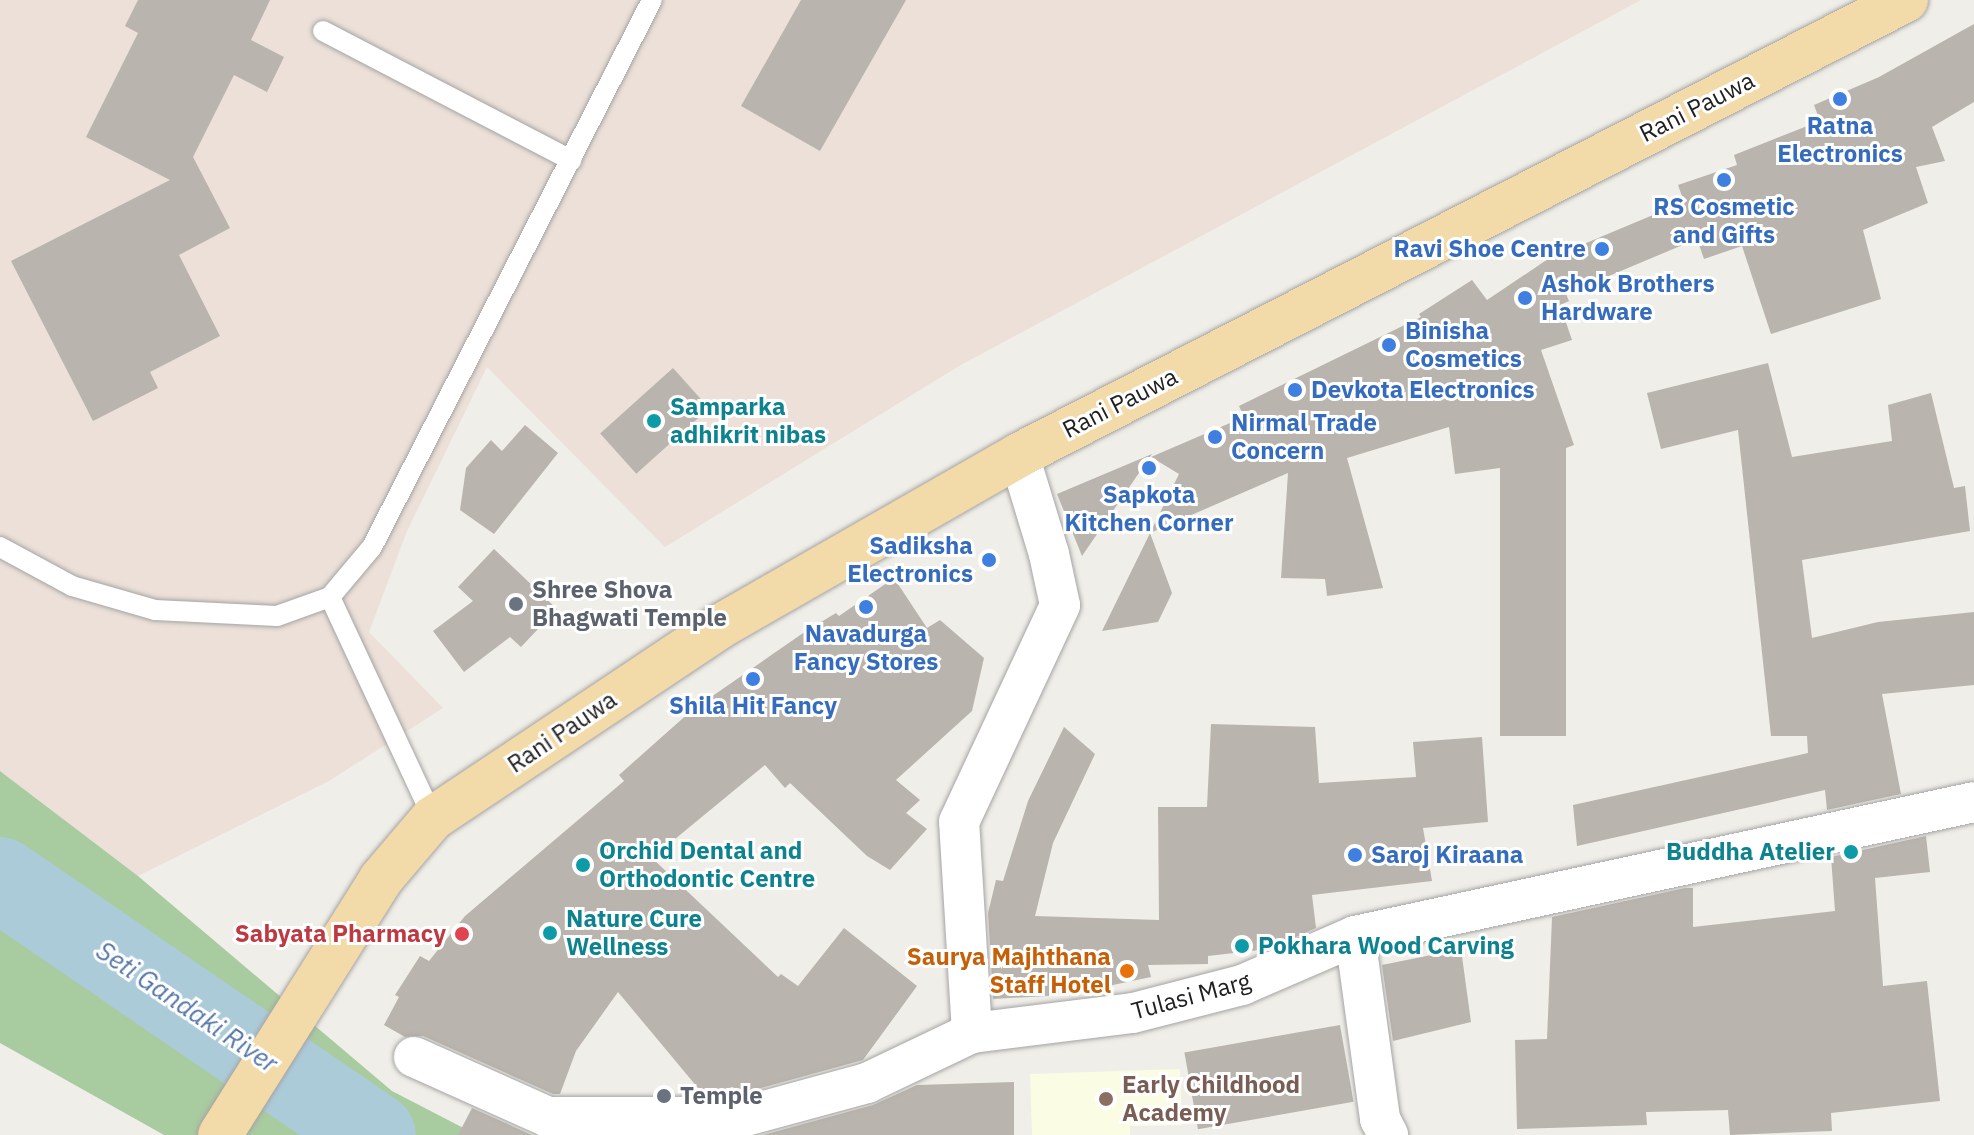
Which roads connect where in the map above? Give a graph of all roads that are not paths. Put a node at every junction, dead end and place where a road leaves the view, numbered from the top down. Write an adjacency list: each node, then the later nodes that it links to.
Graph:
1 (652, 0): 4 (lane)
2 (1906, 0): 5 (main road, Rani Pauwa)
3 (323, 31): 4 (lane)
4 (571, 160): 7 (lane)
5 (1019, 455): 9 (main road, Rani Pauwa); 11 (street)
6 (0, 547): 7 (lane)
7 (330, 597): 9 (lane)
8 (1974, 802): 10 (street, Tulasi Marg)
9 (433, 818): 13 (main road, Rani Pauwa)
10 (1355, 936): 11 (street, Tulasi Marg); 14 (street)
11 (972, 1033): 12 (street, Tulasi Marg)
12 (414, 1057)
13 (220, 1135)
14 (1388, 1135)

